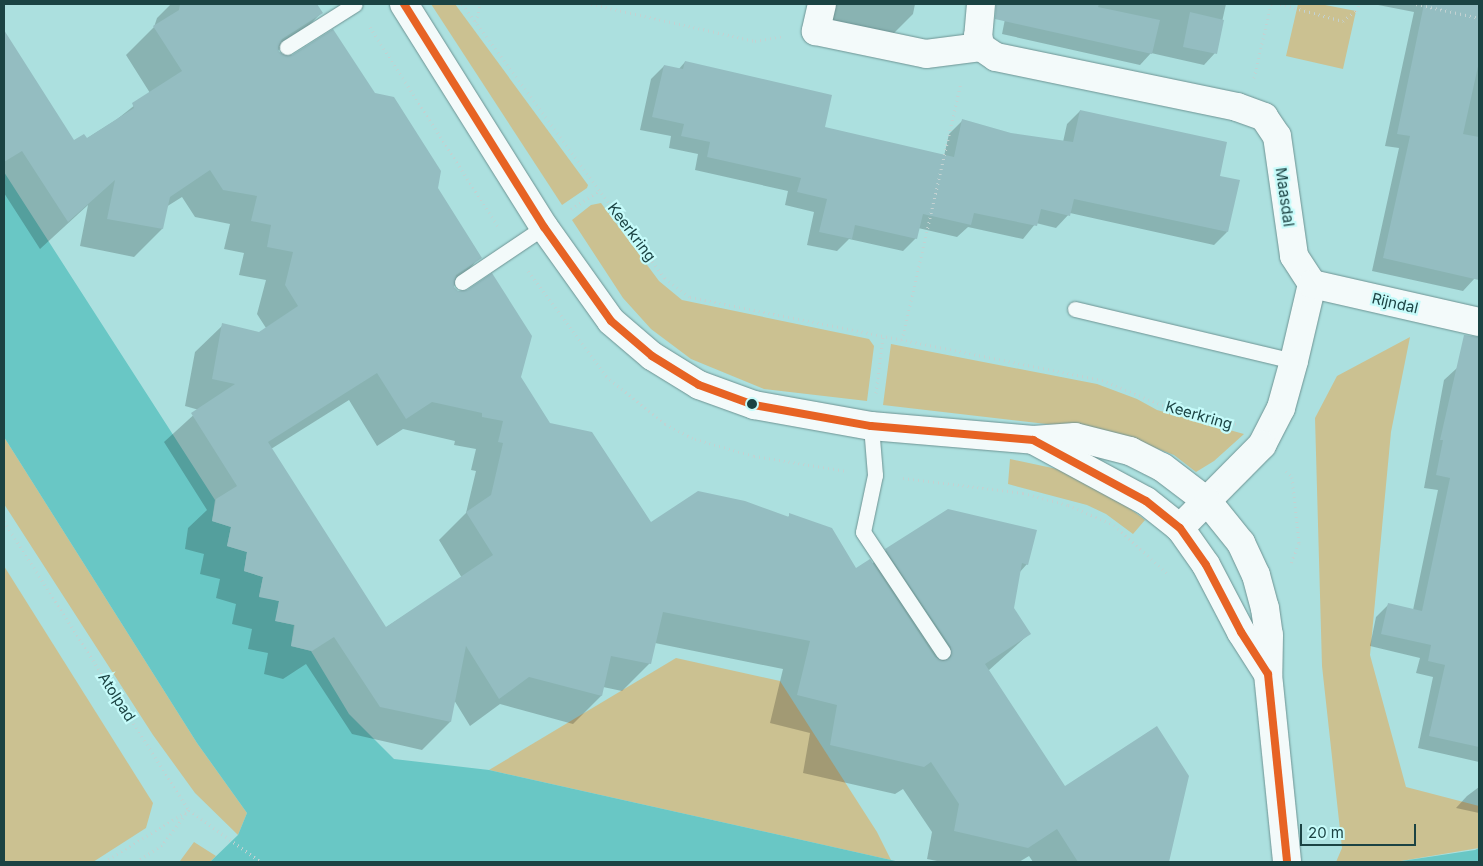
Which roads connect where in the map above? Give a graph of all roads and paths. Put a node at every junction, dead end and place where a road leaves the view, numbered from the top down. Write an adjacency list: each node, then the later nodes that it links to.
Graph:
1 (355, 4): 15 (lane)
2 (404, 4): 18 (street)
3 (462, 4): 13 (path, Keerkring)
4 (480, 4): 13 (path)
5 (591, 4): 14 (path)
6 (822, 4): 14 (street)
7 (981, 4): 16 (street)
8 (1271, 4): 17 (path)
9 (1280, 4): 10 (path)
10 (1359, 4)
11 (1416, 4): 12 (path)
12 (1479, 18)
13 (476, 22): 23 (path, Keerkring)
14 (816, 30): 16 (street)
15 (287, 47)
16 (981, 47): 17 (street, Maasdal); 24 (path)
17 (1246, 110): 20 (street, Maasdal)
18 (544, 227): 19 (lane); 26 (street)
19 (462, 282)
20 (1312, 284): 22 (street, Rijndal); 25 (street)
21 (1075, 309): 25 (lane)
22 (1479, 322)
23 (883, 337): 24 (path, Keerkring); 26 (path)
24 (902, 340): 28 (path, Keerkring)
25 (1294, 361): 28 (street)
26 (871, 426): 27 (street); 33 (lane)
27 (1032, 440): 29 (street); 31 (street)
28 (1262, 445): 29 (street); 32 (path, Keerkring)
29 (1208, 502): 31 (street); 34 (street)
30 (4, 524): 35 (path, Atolpad)
31 (1180, 528): 34 (street)
32 (1289, 568)
33 (942, 652)
34 (1268, 674): 39 (street)
35 (189, 810): 36 (path); 37 (path); 38 (path)
36 (104, 862)
37 (136, 862)
38 (262, 862)
39 (1287, 862)

